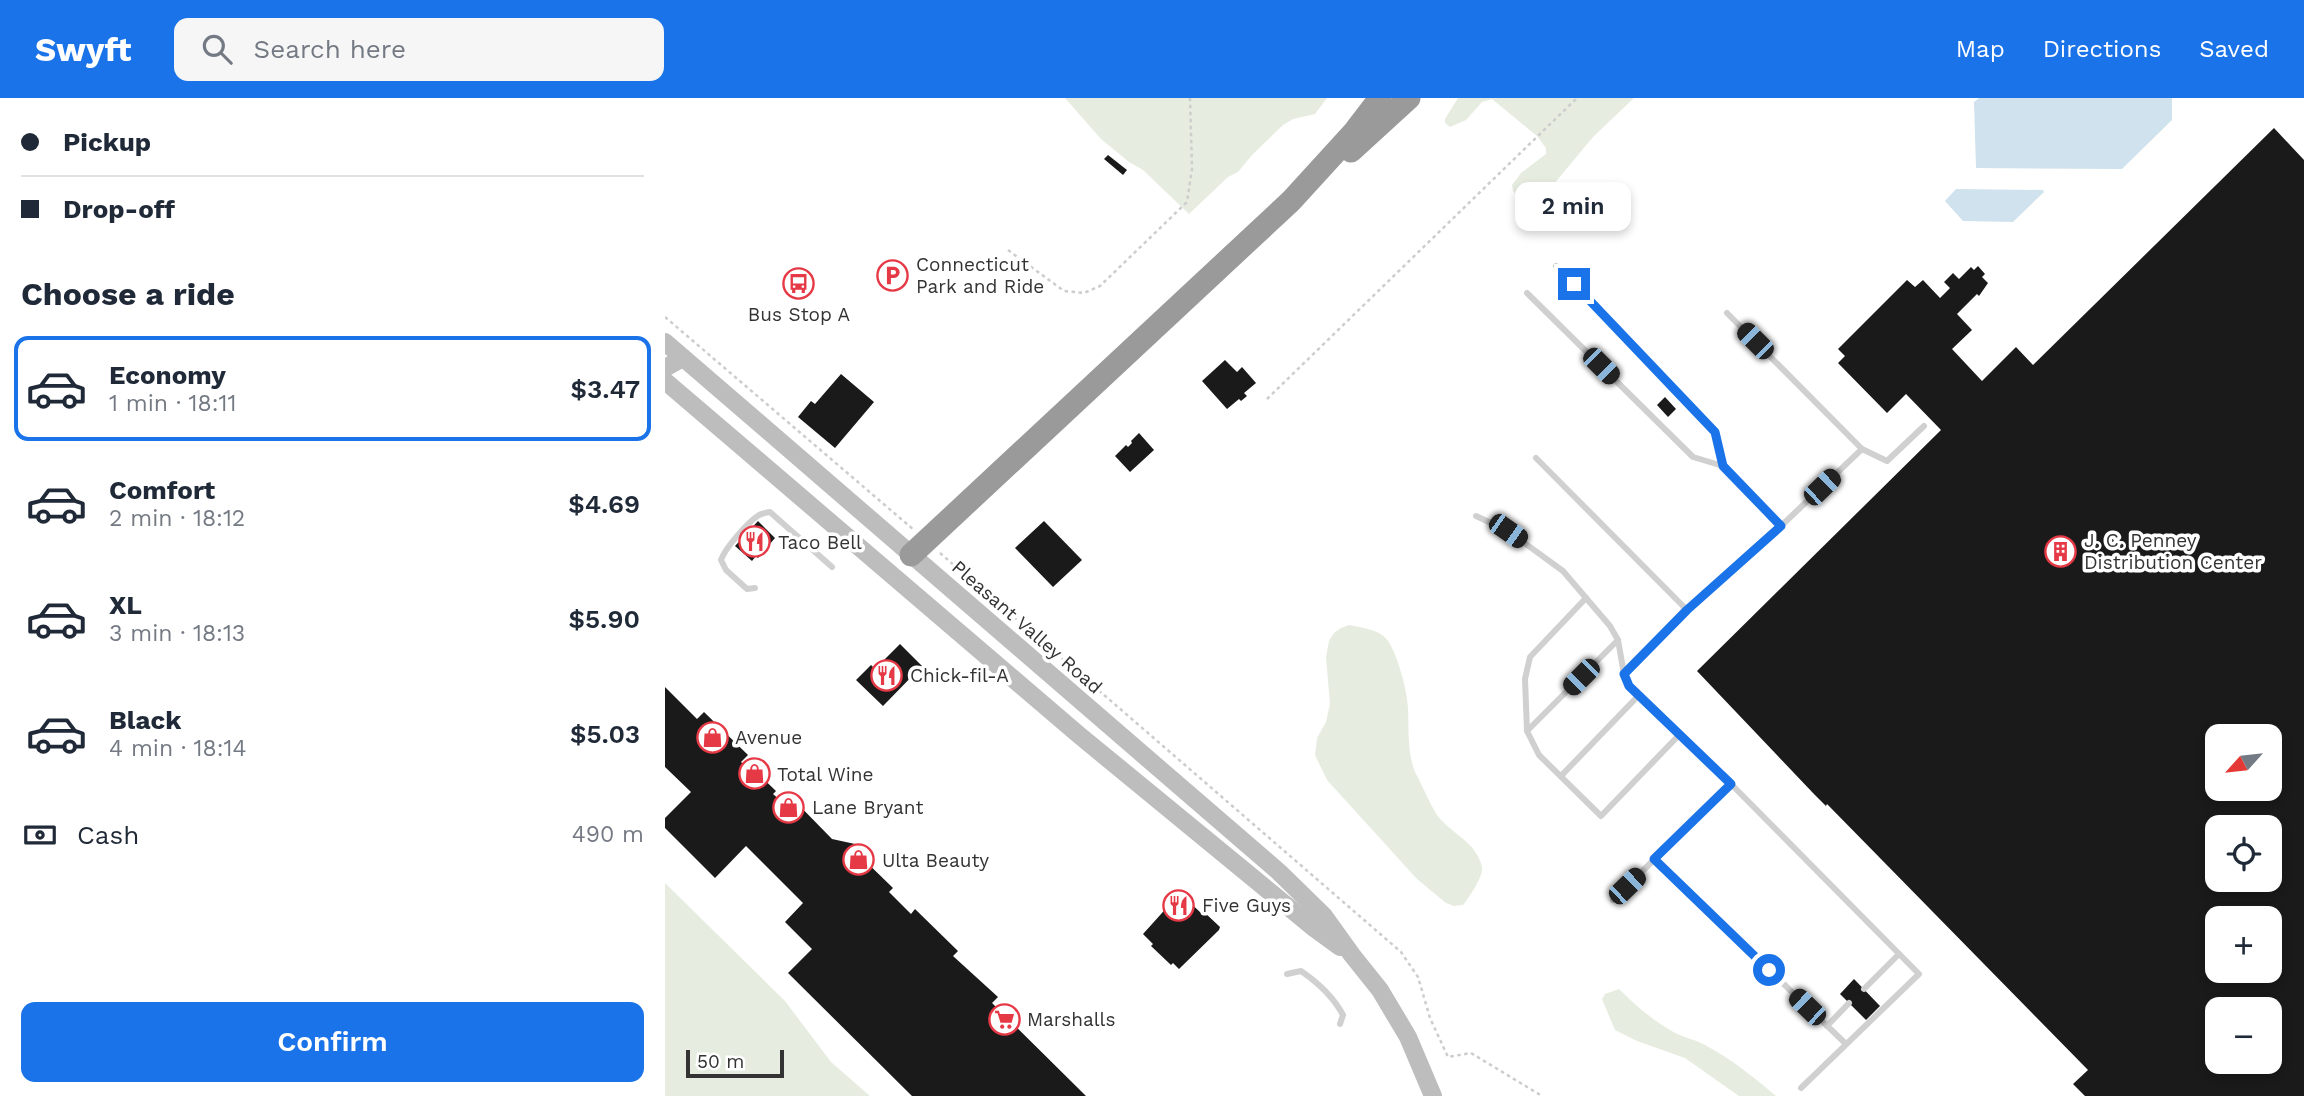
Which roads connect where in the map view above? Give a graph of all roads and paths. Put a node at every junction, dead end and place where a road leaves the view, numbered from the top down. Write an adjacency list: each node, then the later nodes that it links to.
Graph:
1 (1190, 98): 6 (path)
2 (1380, 98): 5 (highway)
3 (1409, 98): 5 (highway)
4 (1577, 98): 15 (path)
5 (1307, 185): 23 (highway)
6 (1008, 250)
7 (1556, 266): 19 (lane)
8 (1527, 293): 19 (lane)
9 (1727, 313): 17 (lane)
10 (665, 317): 21 (path)
11 (665, 342): 12 (main road, Pleasant Valley Road)
12 (683, 358): 13 (main road); 23 (main road, Pleasant Valley Road)
13 (665, 368)
14 (665, 382): 26 (main road, Pleasant Valley Road)
15 (1267, 399)
16 (1924, 426): 17 (lane)
17 (1862, 449): 22 (lane)
18 (1536, 458): 29 (lane)
19 (1723, 466): 22 (lane)
20 (1476, 516): 28 (lane)
21 (899, 517)
22 (1781, 526): 29 (lane)
23 (911, 555): 26 (main road); 33 (main road, Pleasant Valley Road)
24 (832, 567): 27 (lane)
25 (956, 567): 53 (path)
26 (892, 574): 37 (main road, Pleasant Valley Road)
27 (755, 589)
28 (1586, 598): 30 (lane); 34 (lane)
29 (1687, 610): 31 (lane)
30 (1618, 640): 31 (lane); 34 (lane)
31 (1624, 674): 32 (lane)
32 (1639, 695): 35 (lane); 39 (lane)
33 (1115, 731): 36 (main road, Pleasant Valley Road); 37 (main road)
34 (1527, 731): 39 (lane)
35 (1679, 734): 39 (lane); 40 (lane)
36 (1131, 744): 38 (main road); 44 (main road, Pleasant Valley Road)
37 (1098, 751): 38 (main road, Pleasant Valley Road)
38 (1114, 764): 44 (main road, Pleasant Valley Road)
39 (1561, 776)
40 (1731, 784): 41 (lane); 43 (lane)
41 (1654, 859): 42 (lane); 49 (lane)
42 (1613, 900)
43 (1899, 954): 46 (lane); 50 (lane)
44 (1352, 955): 52 (main road, Pleasant Valley Road)
45 (1287, 974): 48 (lane)
46 (1864, 989)
47 (1849, 1003): 49 (lane)
48 (1340, 1024)
49 (1827, 1026): 50 (lane)
50 (1846, 1044): 51 (lane)
51 (1801, 1087)
52 (1433, 1096)
53 (1542, 1096)

